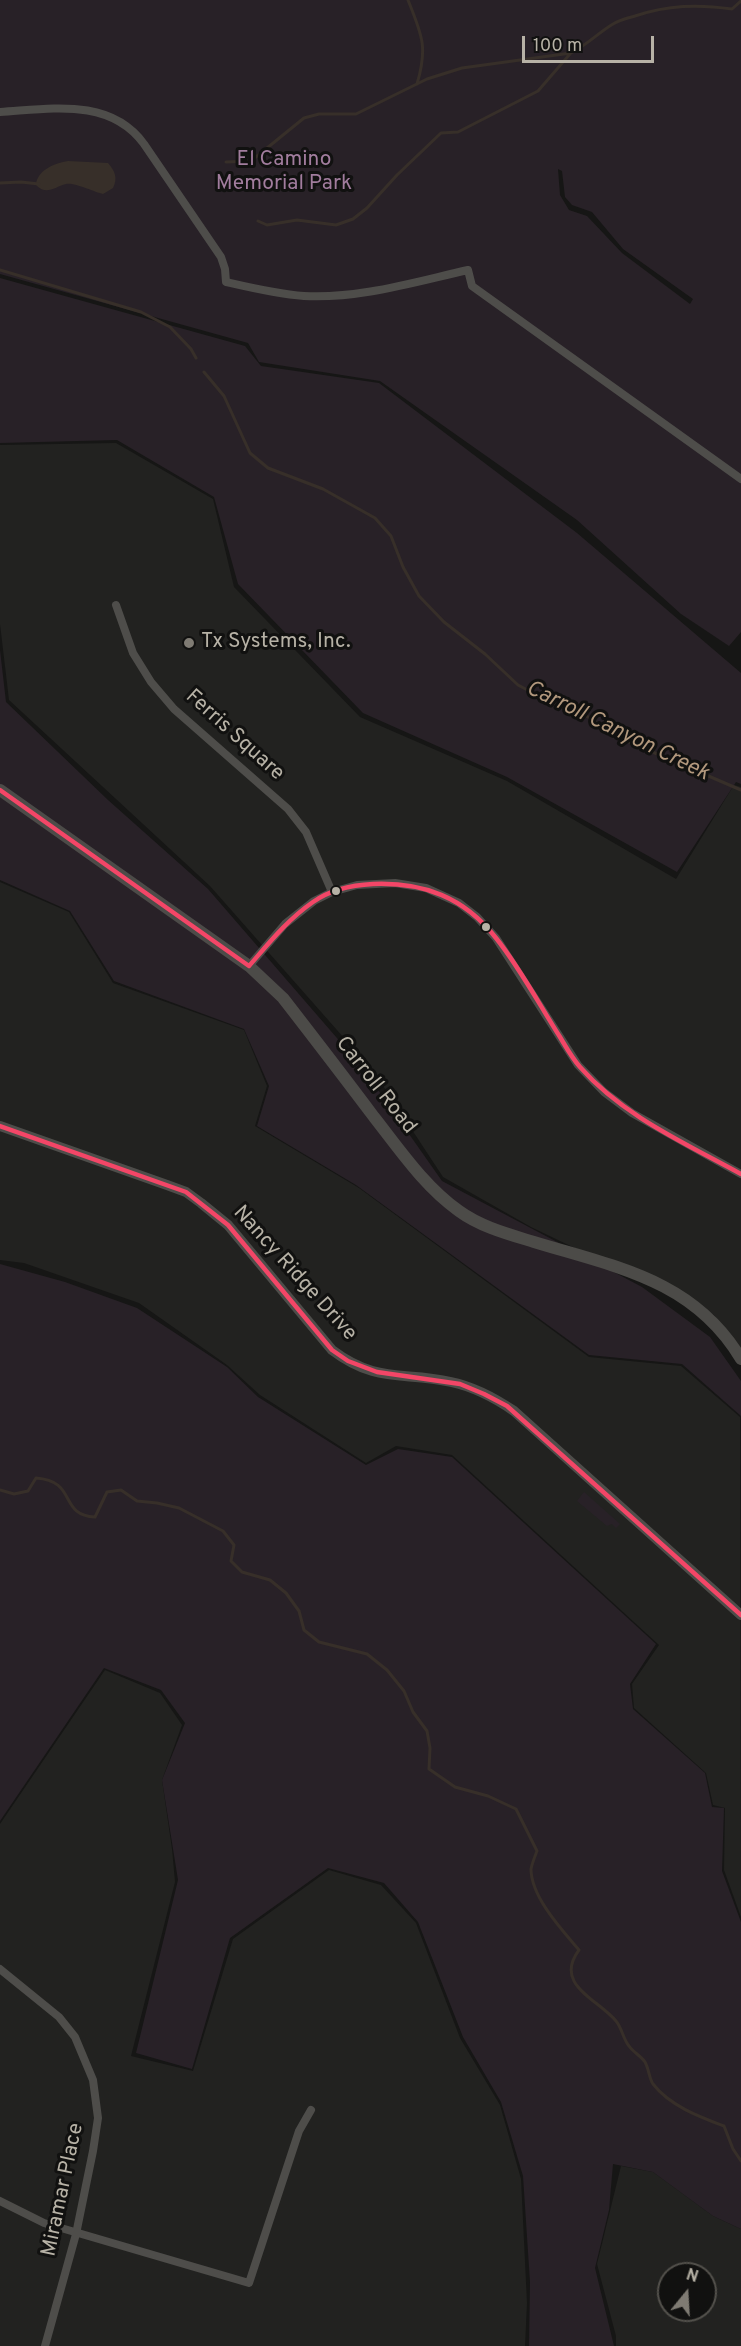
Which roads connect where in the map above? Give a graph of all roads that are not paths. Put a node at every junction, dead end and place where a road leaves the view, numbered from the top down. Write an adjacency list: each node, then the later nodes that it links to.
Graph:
1 (0, 112): 2 (street)
2 (741, 479)
3 (116, 605): 5 (street, Ferris Square)
4 (0, 790): 6 (main road, Carroll Road)
5 (332, 892): 6 (street); 8 (street)
6 (249, 966): 9 (main road, Carroll Road)
7 (0, 1126): 10 (street, Nancy Ridge Drive)
8 (741, 1174)
9 (741, 1359)
10 (741, 1615)
11 (0, 1969): 14 (street, Miramar Place)
12 (311, 2110): 14 (street)
13 (0, 2201): 14 (street)
14 (76, 2234): 15 (street, Miramar Place)
15 (45, 2346)

